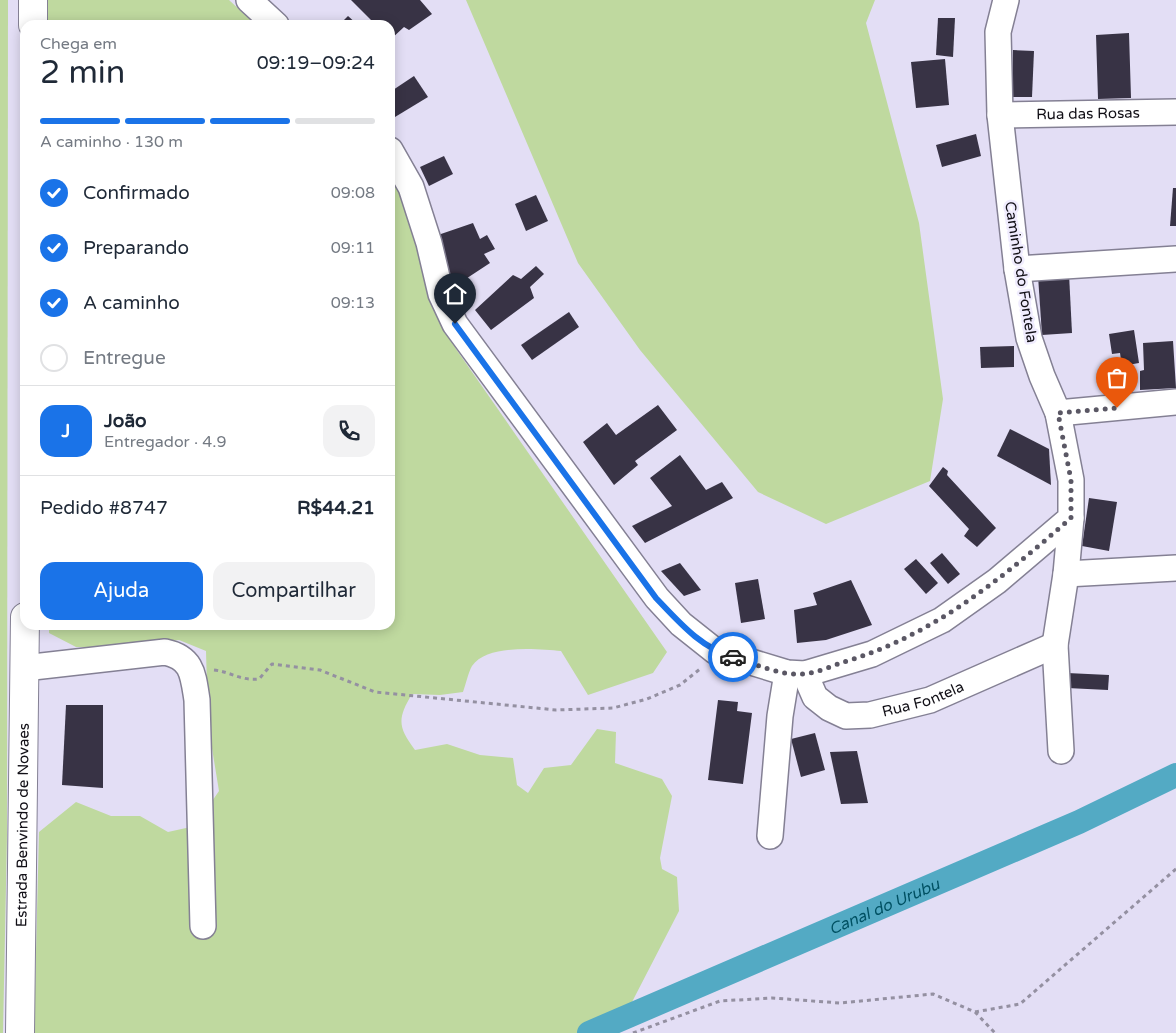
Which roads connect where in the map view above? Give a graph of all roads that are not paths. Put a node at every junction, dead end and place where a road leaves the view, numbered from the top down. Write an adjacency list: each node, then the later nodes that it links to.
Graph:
1 (33, 0): 4 (street)
2 (249, 0): 5 (street)
3 (1006, 0): 7 (street, Caminho do Fontela)
4 (33, 20)
5 (271, 20)
6 (1176, 112): 7 (street, Rua das Rosas)
7 (1000, 115): 10 (street, Caminho do Fontela)
8 (395, 159): 19 (street)
9 (1176, 259): 10 (street)
10 (1017, 269): 12 (street, Caminho do Fontela)
11 (1176, 402): 12 (street)
12 (1058, 413): 13 (street, Caminho do Fontela)
13 (1071, 518): 15 (street, Caminho do Fontela); 19 (street)
14 (1176, 568): 15 (street)
15 (1066, 574): 17 (street, Caminho do Fontela)
16 (25, 630): 18 (street, Estrada Benvindo de Novaes)
17 (1055, 645): 19 (street, Rua Fontela); 20 (street, Caminho do Fontela)
18 (24, 668): 22 (street); 23 (street, Estrada Benvindo de Novaes)
19 (796, 674): 21 (street)
20 (1061, 750)
21 (770, 836)
22 (203, 926)
23 (20, 1033)

